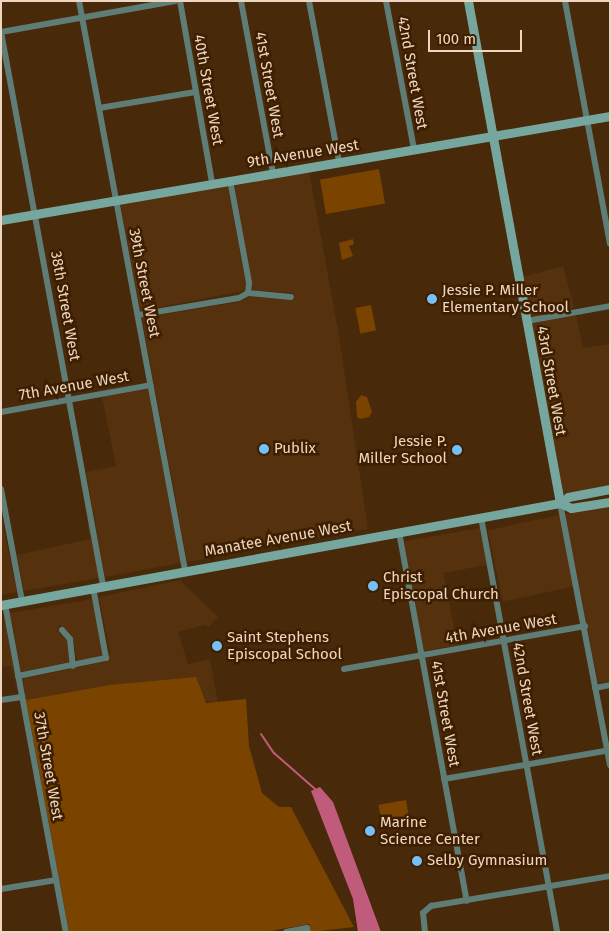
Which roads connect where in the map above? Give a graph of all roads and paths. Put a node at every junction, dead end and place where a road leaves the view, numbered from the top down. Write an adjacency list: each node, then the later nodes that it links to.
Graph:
1 (79, 1): 10 (street, 39th Street West)
2 (175, 1): 9 (street)
3 (180, 1): 12 (street, 40th Street West)
4 (241, 1): 19 (street, 41st Street West)
5 (310, 1): 18 (street)
6 (386, 1): 17 (street, 42nd Street West)
7 (468, 1): 16 (street, 43rd Street West)
8 (565, 1): 15 (street)
9 (163, 2): 10 (street)
10 (82, 18): 11 (street); 13 (street, 39th Street West)
11 (1, 32): 23 (street, 38th Street West)
12 (196, 92): 13 (street); 21 (street, 40th Street West)
13 (99, 108): 22 (street, 39th Street West)
14 (610, 116): 15 (street, 9th Avenue West)
15 (587, 120): 16 (street, 9th Avenue West); 25 (street)
16 (493, 137): 17 (street, 9th Avenue West); 30 (street, 43rd Street West)
17 (414, 149): 18 (street, 9th Avenue West)
18 (339, 162): 19 (street, 9th Avenue West)
19 (273, 173): 20 (street, 9th Avenue West)
20 (230, 180): 21 (street, 9th Avenue West); 26 (street)
21 (212, 183): 22 (street, 9th Avenue West)
22 (116, 200): 23 (street, 9th Avenue West); 29 (street, 39th Street West)
23 (35, 214): 24 (street, 9th Avenue West); 32 (street, 38th Street West)
24 (1, 220)
25 (610, 244)
26 (248, 293): 27 (street); 29 (street)
27 (291, 296)
28 (610, 306): 30 (street)
29 (138, 315): 31 (street, 39th Street West)
30 (526, 321): 37 (street, 43rd Street West)
31 (151, 384): 32 (street, 7th Avenue West); 40 (street, 39th Street West)
32 (69, 399): 33 (street, 7th Avenue West); 41 (street, 38th Street West)
33 (1, 412)
34 (1, 489): 43 (street)
35 (610, 489): 37 (street, Manatee Avenue West)
36 (610, 502): 37 (street, Manatee Avenue West)
37 (560, 503): 38 (street, Manatee Avenue West); 45 (street, 43rd Street West)
38 (482, 517): 39 (street, Manatee Avenue West); 47 (street, 42nd Street West)
39 (399, 532): 40 (street, Manatee Avenue West); 48 (street, 41st Street West)
40 (186, 570): 41 (street, Manatee Avenue West)
41 (104, 585): 42 (street, Manatee Avenue West)
42 (93, 587): 43 (street, Manatee Avenue West); 49 (street)
43 (22, 601): 44 (street, Manatee Avenue West)
44 (3, 604): 51 (street, 37th Street West)
45 (585, 626): 47 (street, 4th Avenue West); 53 (street, 43rd Street West)
46 (62, 630): 49 (street)
47 (504, 641): 48 (street, 4th Avenue West); 57 (street, 42nd Street West)
48 (422, 656): 50 (street, 4th Avenue West); 59 (street, 41st Street West)
49 (73, 666): 51 (street)
50 (344, 669)
51 (18, 676): 54 (street, 37th Street West)
52 (610, 685): 53 (street)
53 (595, 688): 56 (street, 43rd Street West)
54 (22, 697): 55 (street); 61 (street, 37th Street West)
55 (1, 700)
56 (608, 750): 57 (street); 58 (street, 43rd Street West)
57 (526, 764): 59 (street); 62 (street, 42nd Street West)
58 (610, 765)
59 (444, 779): 64 (street, 41st Street West)
60 (610, 876): 62 (street)
61 (56, 880): 63 (street); 66 (street, 37th Street West)
62 (548, 886): 64 (street); 69 (street, 42nd Street West)
63 (1, 889)
64 (467, 901): 68 (street)
65 (308, 930): 67 (street)
66 (66, 932)
67 (286, 932)
68 (425, 932)
69 (557, 932)

